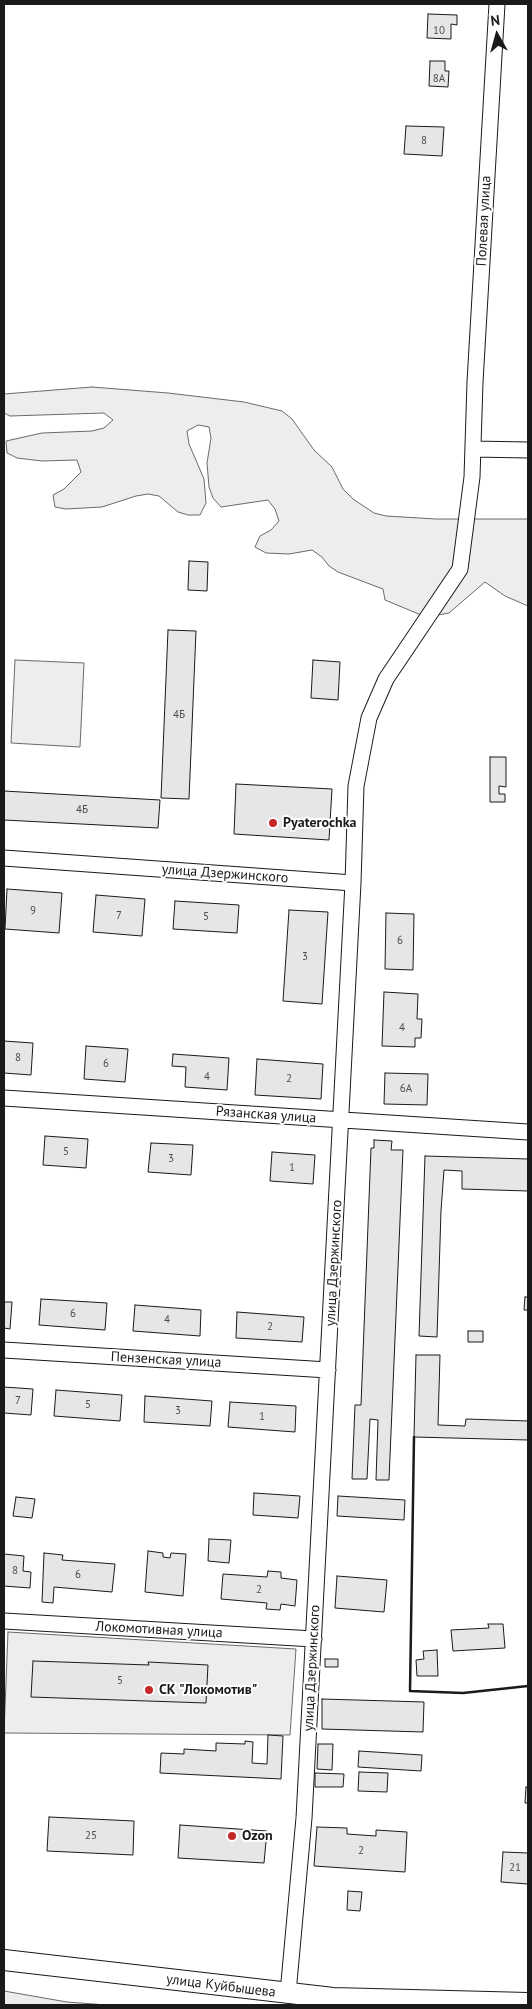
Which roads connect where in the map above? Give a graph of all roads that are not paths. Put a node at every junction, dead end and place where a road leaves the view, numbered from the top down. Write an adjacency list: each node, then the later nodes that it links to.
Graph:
1 (497, 4): 2 (street, Полевая улица)
2 (473, 443): 3 (street); 5 (street, Полевая улица)
3 (528, 450)
4 (4, 858): 5 (street, улица Дзержинского)
5 (354, 883): 7 (street, улица Дзержинского)
6 (4, 1098): 7 (street, Рязанская улица)
7 (342, 1120): 8 (street, Рязанская улица); 10 (street, улица Дзержинского)
8 (528, 1132)
9 (4, 1350): 10 (street, Пензенская улица)
10 (328, 1370): 12 (street, улица Дзержинского)
11 (4, 1621): 12 (street, Локомотивная улица)
12 (314, 1639): 14 (street, улица Дзержинского)
13 (4, 1960): 14 (street, улица Куйбышева)
14 (288, 1994): 15 (street, улица Куйбышева)
15 (528, 2002)

